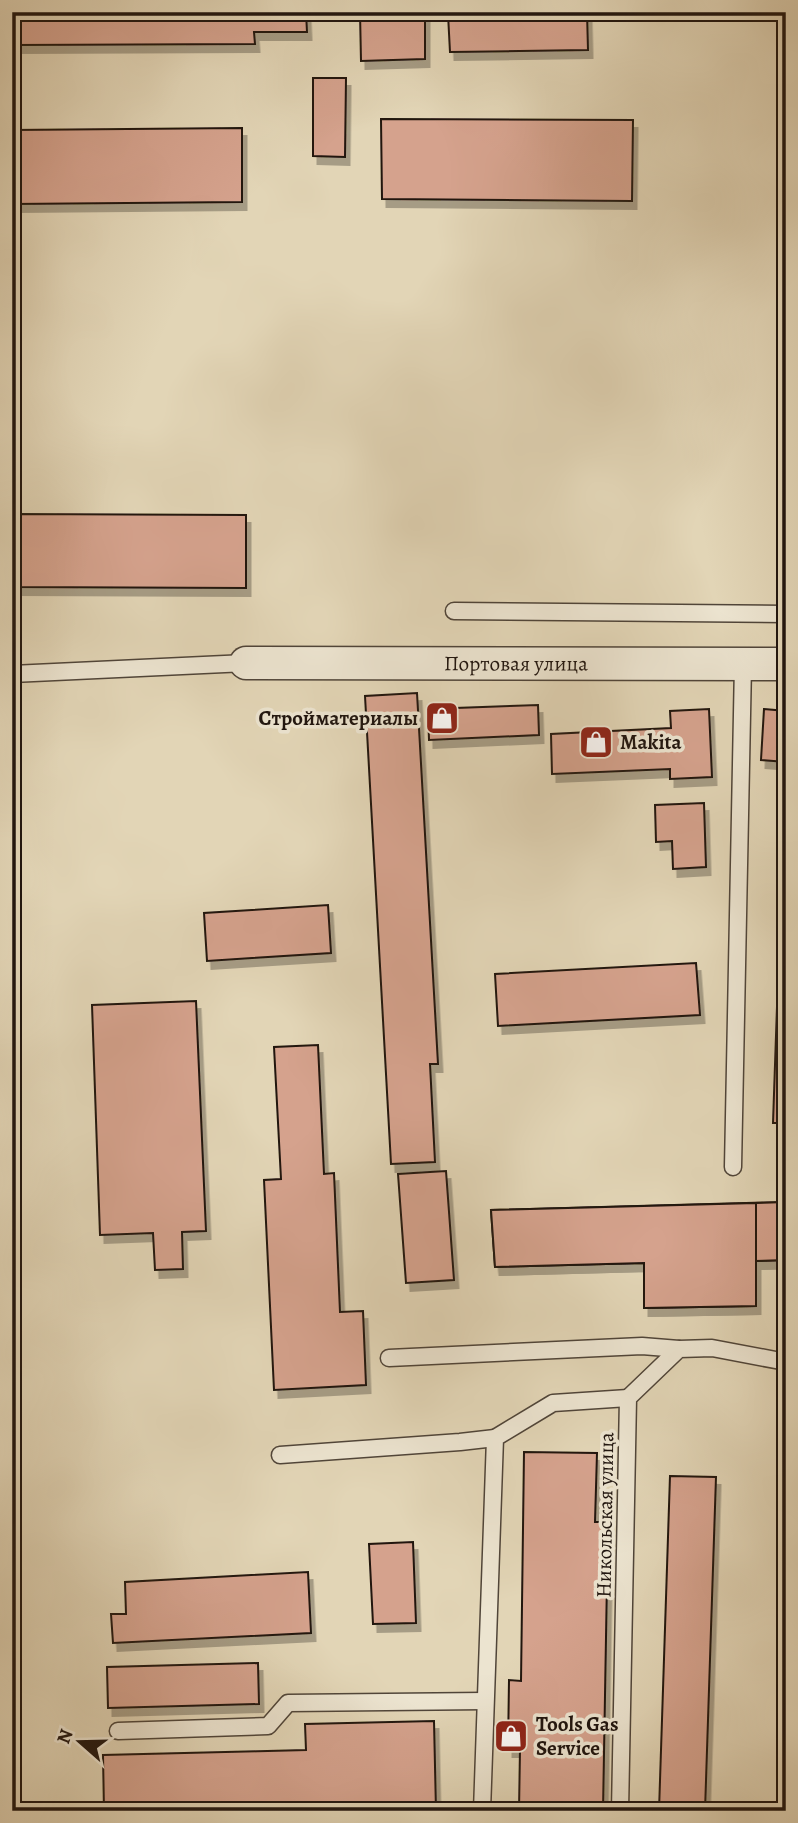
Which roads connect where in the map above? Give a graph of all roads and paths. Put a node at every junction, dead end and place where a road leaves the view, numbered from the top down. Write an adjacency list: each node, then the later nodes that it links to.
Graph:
1 (454, 611): 2 (lane)
2 (786, 614)
3 (246, 663): 4 (street, Портовая улица); 6 (lane)
4 (743, 664): 5 (street, Портовая улица); 7 (lane)
5 (786, 664)
6 (12, 674)
7 (733, 1167)
8 (680, 1349): 9 (lane); 10 (lane); 11 (lane)
9 (389, 1358)
10 (786, 1362)
11 (628, 1398): 12 (lane); 17 (lane, Никольская улица)
12 (495, 1438): 13 (lane); 14 (lane)
13 (280, 1455)
14 (485, 1701): 15 (lane); 16 (lane)
15 (118, 1731)
16 (482, 1811)
17 (620, 1811)

